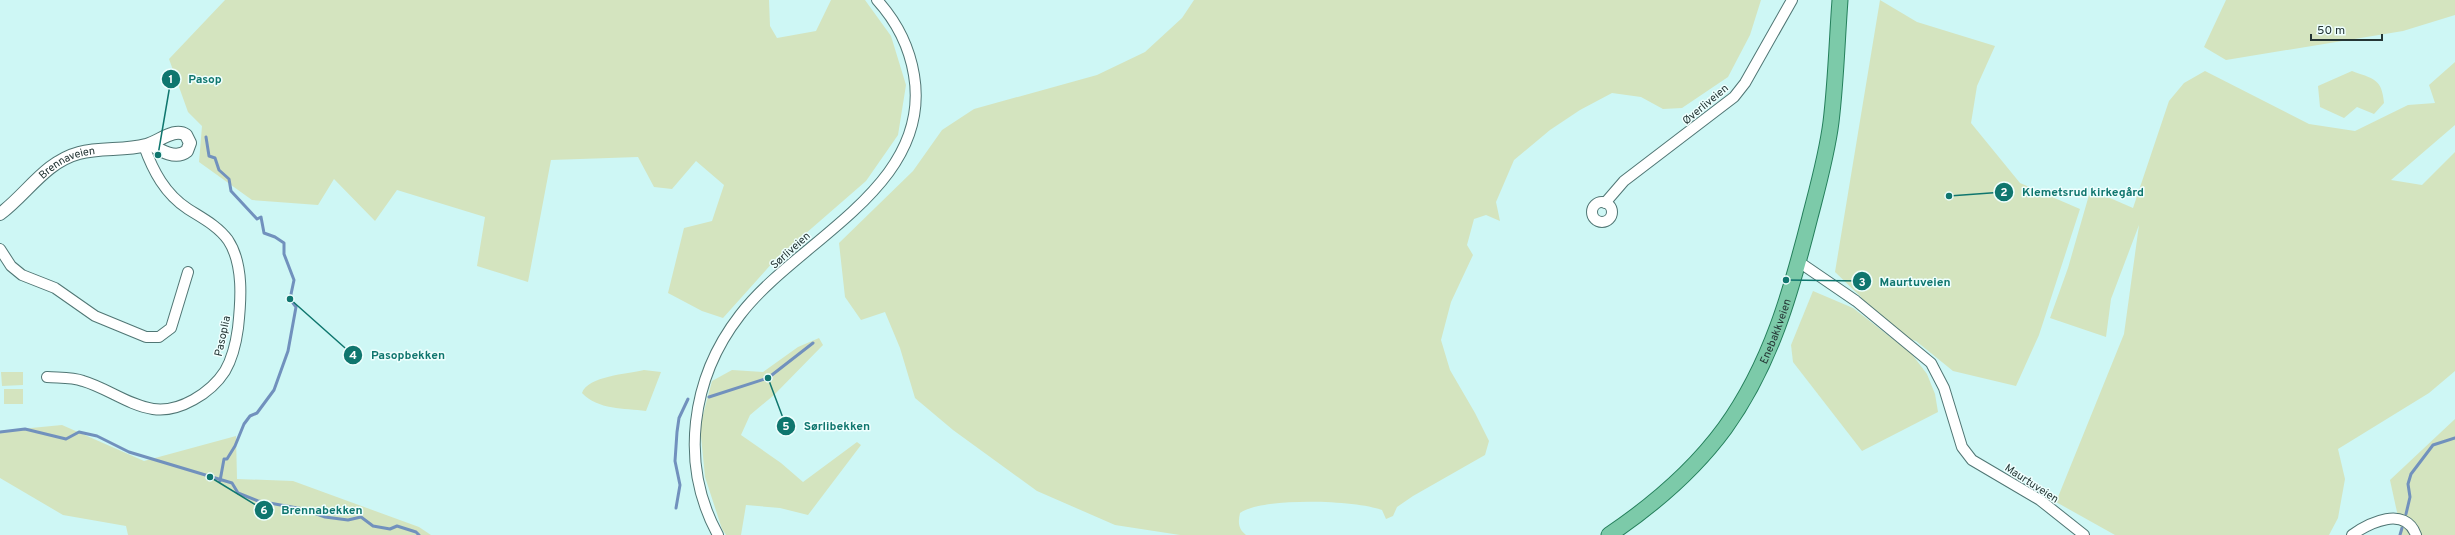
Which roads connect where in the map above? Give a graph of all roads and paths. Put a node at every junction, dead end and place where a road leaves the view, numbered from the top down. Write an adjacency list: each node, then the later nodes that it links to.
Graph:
1 (877, 0): 11 (street, Sørliveien)
2 (1792, 0): 5 (street, Øverliveien)
3 (1840, 0): 8 (main road, Enebakkveien)
4 (147, 145): 6 (street, Brennaveien); 10 (street, Pasoplia)
5 (1605, 203)
6 (0, 214)
7 (0, 249): 9 (street)
8 (1798, 262): 12 (main road, Enebakkveien); 13 (street, Maurtuveien)
9 (188, 272)
10 (47, 377)
11 (718, 535)
12 (1609, 535)
13 (2084, 535)
14 (2352, 535): 15 (street)
15 (2416, 535)

